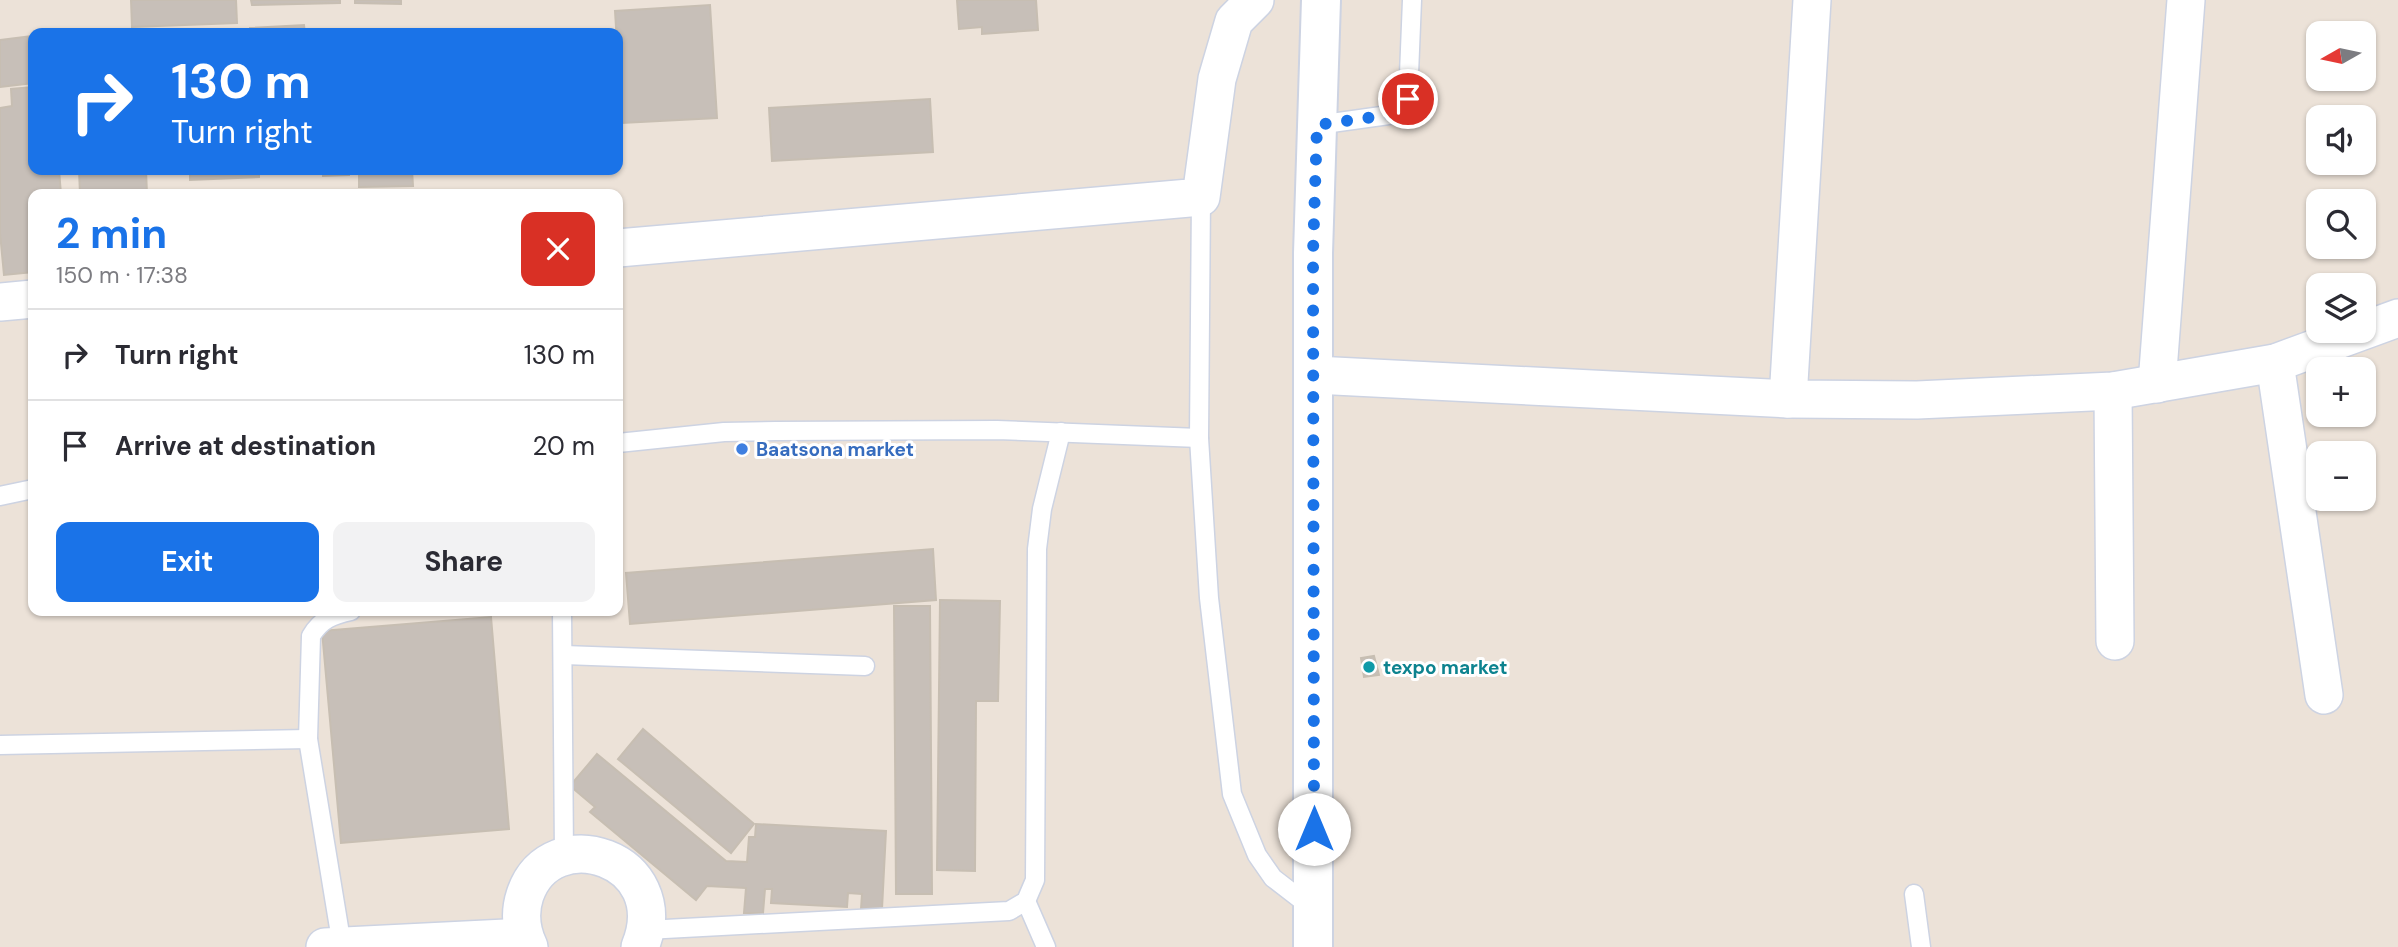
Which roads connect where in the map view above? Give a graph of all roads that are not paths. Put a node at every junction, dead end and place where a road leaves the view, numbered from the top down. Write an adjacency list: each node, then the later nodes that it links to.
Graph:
1 (1255, 0): 7 (street)
2 (1321, 0): 6 (main road)
3 (1412, 0): 6 (lane)
4 (1812, 0): 16 (street)
5 (2186, 0): 14 (street)
6 (1317, 125): 13 (main road)
7 (1201, 197): 8 (street); 18 (lane)
8 (623, 248)
9 (28, 299): 10 (street)
10 (0, 302)
11 (2398, 318): 12 (street)
12 (2275, 363): 14 (street); 27 (street)
13 (1315, 375): 16 (street); 33 (main road)
14 (2157, 384): 15 (street)
15 (2113, 391): 16 (street); 24 (street)
16 (1788, 399)
17 (1061, 432): 18 (lane); 19 (lane); 32 (lane)
18 (1199, 438): 33 (lane)
19 (623, 443)
20 (28, 490): 21 (lane)
21 (0, 496)
22 (330, 616): 28 (lane)
23 (562, 616): 25 (lane)
24 (2115, 641)
25 (564, 655): 26 (lane); 30 (lane)
26 (866, 666)
27 (2324, 695)
28 (308, 739): 29 (lane); 36 (lane)
29 (0, 745)
30 (564, 856): 34 (street); 35 (street)
31 (1914, 894): 39 (lane)
32 (1026, 901): 34 (lane); 37 (lane)
33 (1314, 909): 38 (main road)
34 (643, 939)
35 (527, 942): 36 (street)
36 (333, 946)
37 (1046, 947)
38 (1313, 947)
39 (1921, 947)

